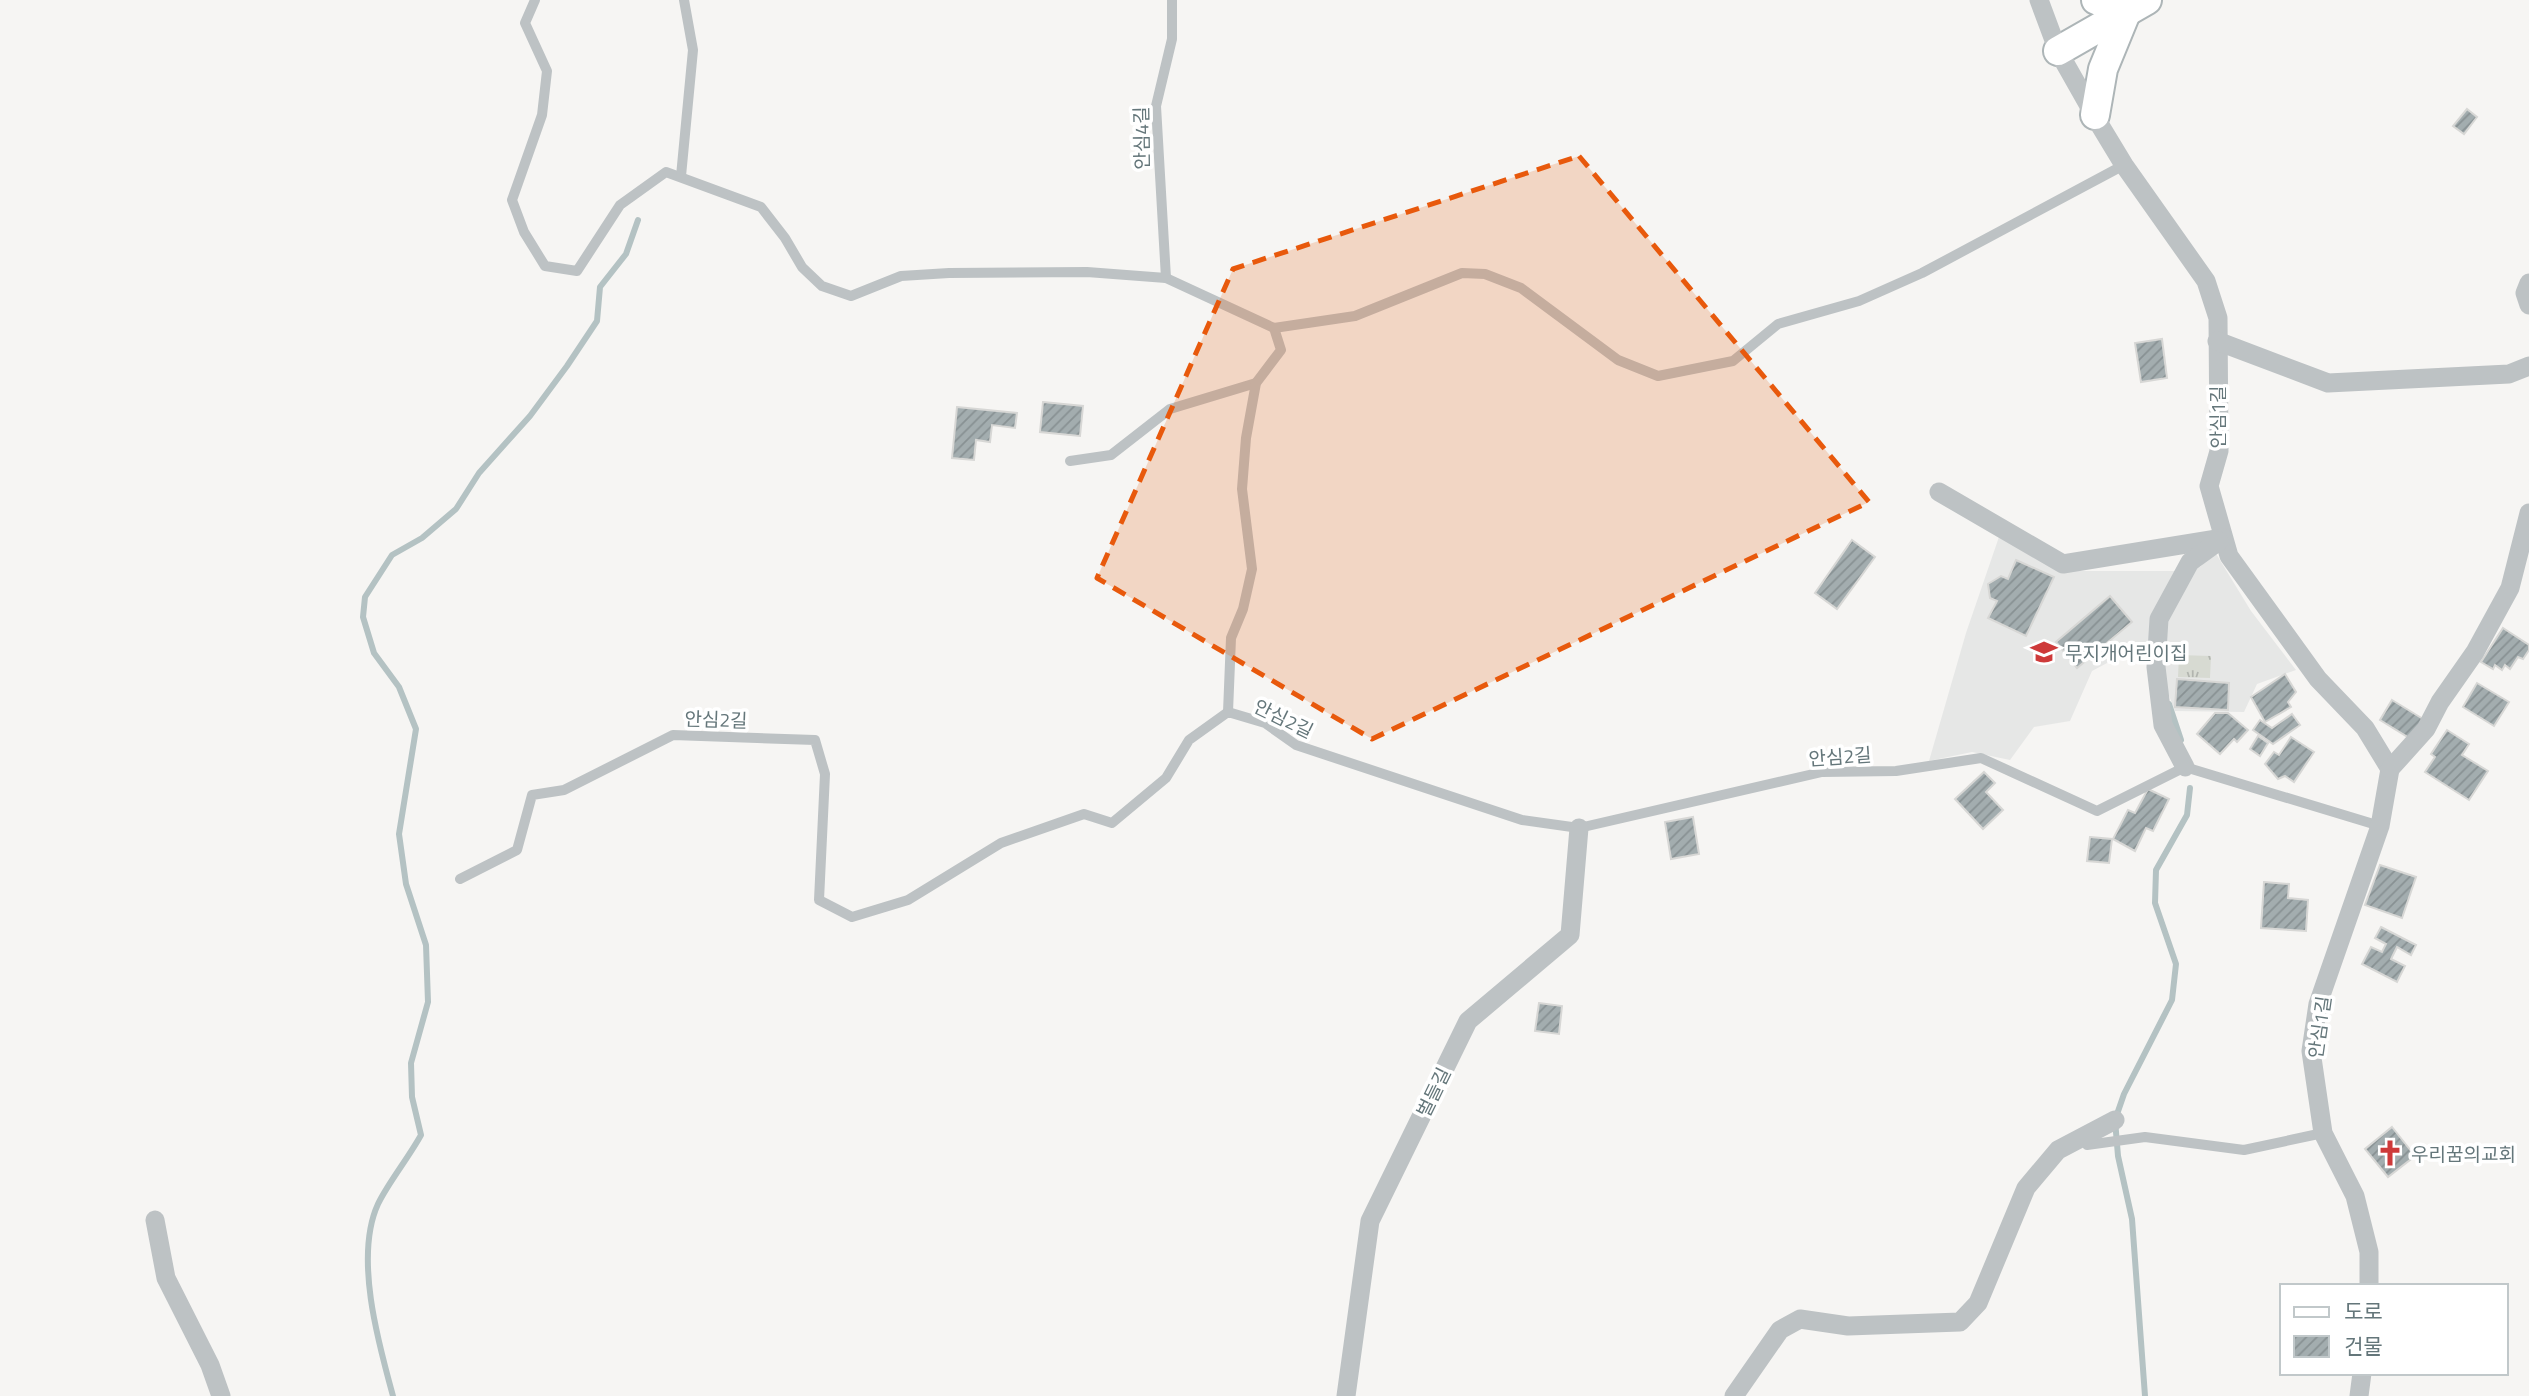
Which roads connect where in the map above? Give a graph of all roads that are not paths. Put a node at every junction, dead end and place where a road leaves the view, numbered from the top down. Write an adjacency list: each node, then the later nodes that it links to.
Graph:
1 (535, 0): 10 (lane)
2 (684, 0): 10 (lane)
3 (1172, 0): 11 (lane, 안심4길)
4 (2039, 0): 7 (street, 안심1길)
5 (2096, 0): 6 (street)
6 (2136, 6): 7 (street); 8 (street)
7 (2058, 51): 8 (street, 안심1길)
8 (2095, 115): 9 (street, 안심1길)
9 (2124, 165): 14 (lane); 15 (street, 안심1길)
10 (681, 176): 11 (lane)
11 (1166, 278): 14 (lane)
12 (2529, 283): 13 (street)
13 (2529, 305)
14 (1274, 328): 17 (lane)
15 (2217, 341): 16 (street); 21 (street, 안심1길)
16 (2529, 366)
17 (1255, 383): 18 (lane); 22 (lane)
18 (1070, 461)
19 (1939, 492): 21 (street)
20 (2529, 513): 24 (street)
21 (2223, 538): 23 (street); 24 (street, 안심1길)
22 (1228, 712): 26 (lane, 안심2길); 27 (lane, 안심2길)
23 (2185, 767): 25 (lane); 26 (lane, 안심2길)
24 (2390, 769): 25 (street, 안심1길)
25 (2380, 825): 29 (street, 안심1길)
26 (1579, 828): 35 (street, 벌들길)
27 (460, 879)
28 (2115, 1120): 36 (street)
29 (2323, 1133): 30 (lane); 32 (street, 안심1길)
30 (2087, 1144)
31 (155, 1220): 34 (street)
32 (2369, 1284)
33 (2362, 1375): 37 (street)
34 (221, 1396)
35 (1346, 1396)
36 (1734, 1396)
37 (2359, 1396)

